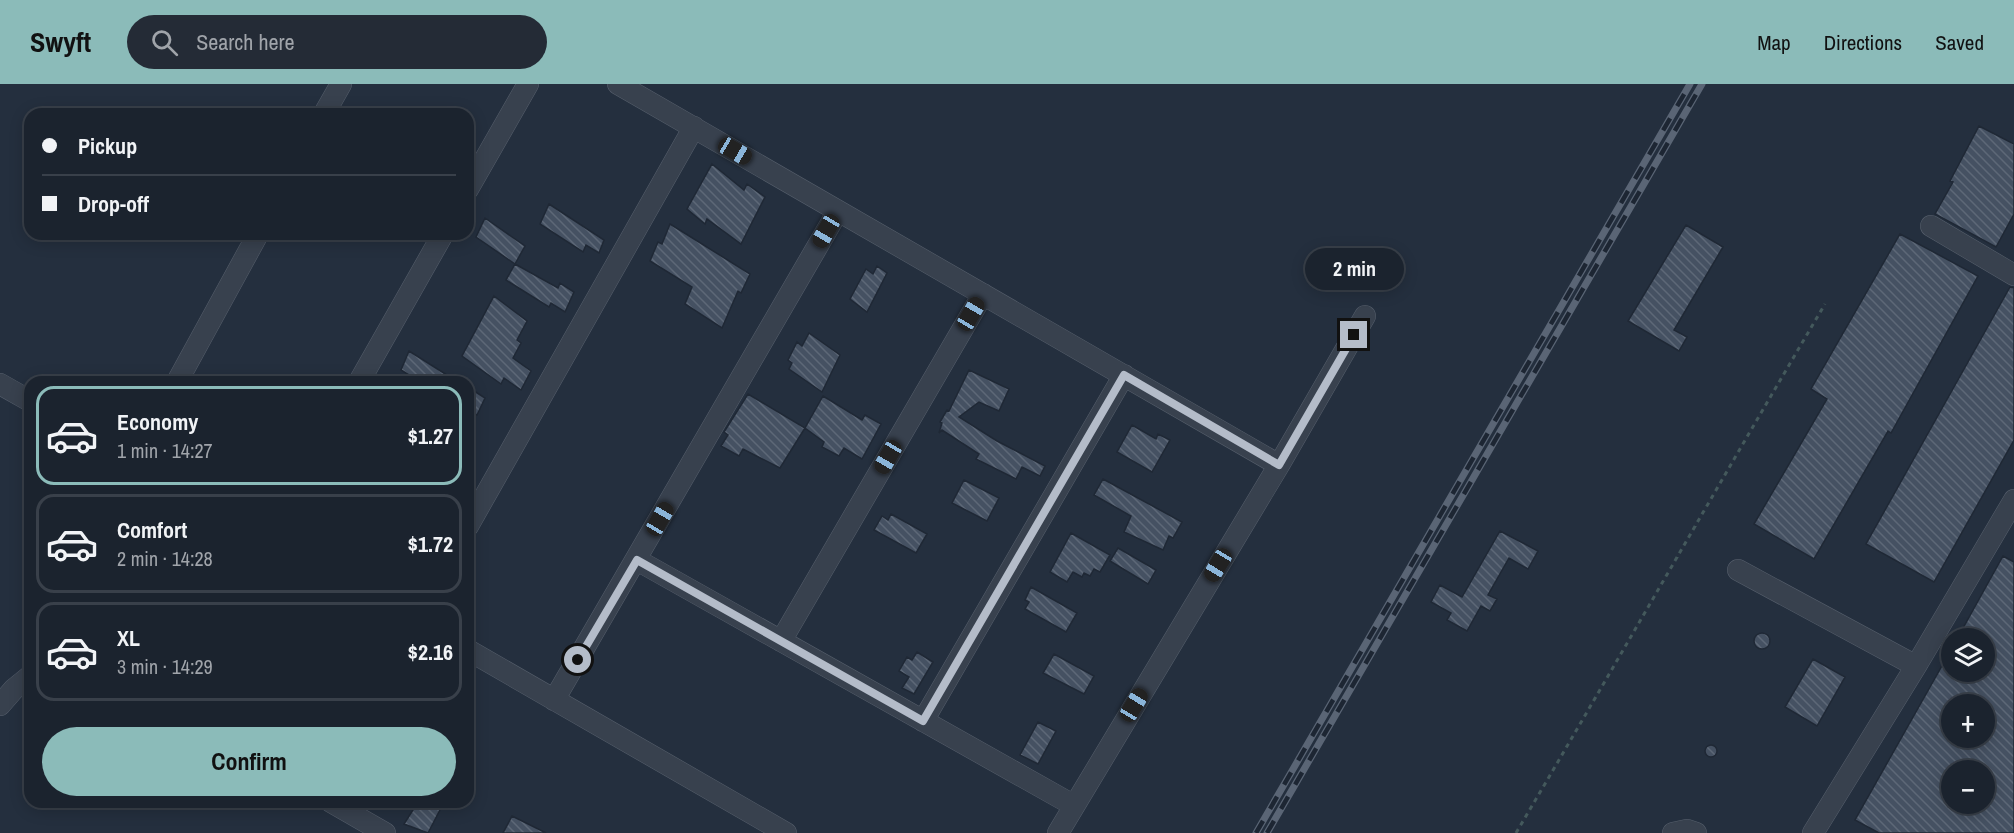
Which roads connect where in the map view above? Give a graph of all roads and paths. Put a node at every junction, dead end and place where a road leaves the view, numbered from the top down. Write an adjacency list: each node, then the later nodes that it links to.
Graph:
1 (340, 84): 4 (street)
2 (528, 84): 6 (street)
3 (618, 84): 5 (street)
4 (327, 108)
5 (694, 128): 7 (street); 22 (street)
6 (474, 178)
7 (838, 211): 12 (street); 24 (street)
8 (1931, 226): 11 (street)
9 (255, 240): 16 (street)
10 (440, 240): 17 (street)
11 (2014, 275)
12 (983, 294): 15 (street); 26 (street)
13 (1825, 304): 38 (path)
14 (1365, 316): 20 (street)
15 (1124, 375): 20 (street); 32 (street)
16 (180, 376)
17 (362, 376)
18 (0, 384): 19 (street)
19 (24, 398)
20 (1279, 465): 33 (street)
21 (2014, 500): 23 (street)
22 (474, 515)
23 (2008, 525): 28 (street)
24 (637, 560): 26 (street); 30 (street)
25 (1738, 570): 28 (street)
26 (781, 641): 32 (street)
27 (474, 653): 30 (street)
28 (1916, 666): 41 (street)
29 (24, 681): 31 (street)
30 (554, 700): 36 (street)
31 (0, 705)
32 (923, 721): 33 (street)
33 (1073, 805): 37 (street)
34 (342, 808): 35 (street)
35 (385, 833)
36 (786, 833)
37 (1058, 833)
38 (1516, 833)
39 (1673, 833): 40 (street)
40 (1696, 833)
41 (1814, 833)

